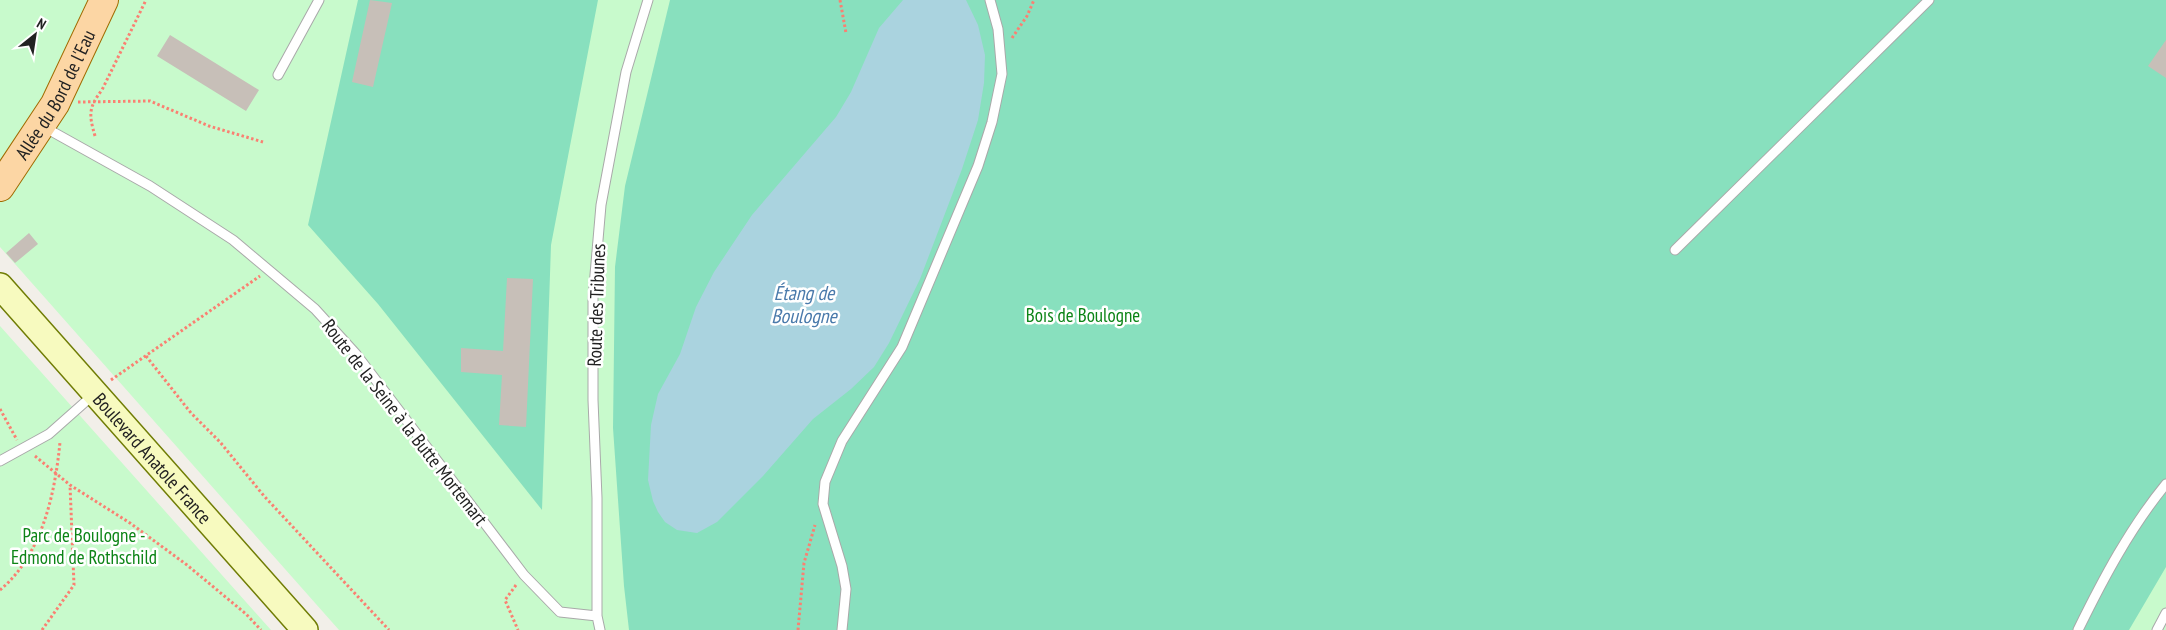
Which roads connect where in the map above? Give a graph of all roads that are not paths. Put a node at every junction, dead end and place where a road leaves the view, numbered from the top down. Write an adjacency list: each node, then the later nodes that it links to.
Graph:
1 (104, 0): 7 (main road, Allée du Bord de l'Eau)
2 (319, 0): 6 (lane)
3 (648, 0): 15 (lane, Route des Tribunes)
4 (990, 0): 18 (lane)
5 (1929, 0): 9 (lane)
6 (278, 75)
7 (48, 115): 8 (main road, Allée du Bord de l'Eau); 15 (lane, Route de la Seine à la Butte Mortemart)
8 (0, 187)
9 (1675, 250)
10 (0, 286): 11 (main road, Boulevard Anatole France)
11 (95, 393): 12 (lane); 16 (main road, Boulevard Anatole France)
12 (0, 461)
13 (2166, 484): 19 (lane)
14 (2166, 614): 20 (lane)
15 (596, 616): 17 (lane)
16 (305, 630)
17 (600, 630)
18 (842, 630)
19 (2078, 630)
20 (2157, 630)

